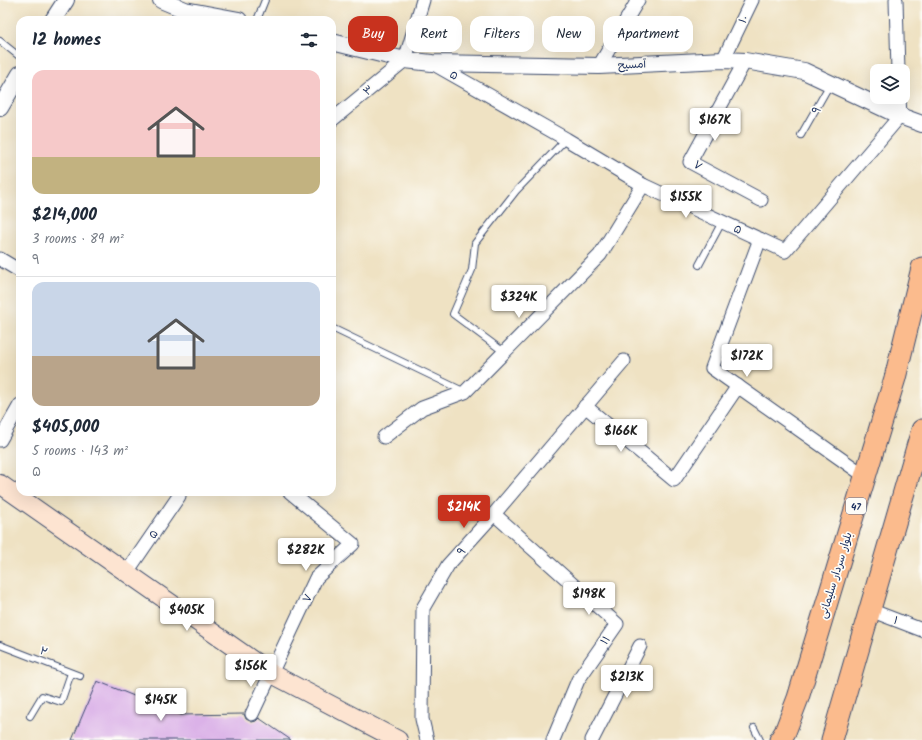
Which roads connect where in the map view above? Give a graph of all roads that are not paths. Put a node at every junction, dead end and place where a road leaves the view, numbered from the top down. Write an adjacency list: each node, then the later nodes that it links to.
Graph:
1 (66, 0): 9 (street)
2 (161, 0): 8 (street)
3 (265, 0): 11 (lane)
4 (423, 0): 15 (street)
5 (638, 0): 20 (street)
6 (752, 0): 16 (street, ۱۰)
7 (896, 0): 19 (street)
8 (184, 15): 10 (street)
9 (56, 16)
10 (195, 16)
11 (259, 16)
12 (0, 41): 14 (lane)
13 (336, 43): 15 (street, آمسیح)
14 (16, 53)
15 (404, 60): 18 (street, آمسیح); 26 (street, ۳)
16 (724, 60): 17 (street, آمسیح); 20 (street, آمسیح)
17 (745, 61): 22 (street, آمسیح); 31 (street, ۷)
18 (432, 63): 20 (street, آمسیح); 29 (street, ۵)
19 (898, 64)
20 (599, 66)
21 (16, 81): 24 (street)
22 (830, 84): 25 (street, آمسیح); 28 (lane, ۹)
23 (899, 104): 25 (street)
24 (0, 108)
25 (900, 116): 27 (street, آمسیح); 33 (street, ۵)
26 (336, 117)
27 (922, 124)
28 (801, 135)
29 (566, 139): 30 (street, ۵); 39 (lane)
30 (643, 185): 32 (street, ۵); 39 (street)
31 (761, 200)
32 (722, 222): 33 (street, ۵); 35 (lane)
33 (760, 239): 41 (street)
34 (0, 260): 36 (street)
35 (699, 265)
36 (16, 268)
37 (922, 268): 48 (highway, بلوار سردار سلیمانی / 47)
38 (336, 330): 42 (lane)
39 (504, 352): 42 (street)
40 (624, 361): 43 (street, ۹)
41 (738, 386): 43 (street); 48 (street)
42 (465, 392): 46 (street)
43 (585, 406): 54 (street, ۹)
44 (16, 412): 47 (street)
45 (922, 430): 56 (highway)
46 (384, 437)
47 (0, 440)
48 (865, 476): 66 (highway, بلوار سردار سلیمانی / 47)
49 (0, 484): 50 (main road)
50 (16, 495)
51 (17, 496): 55 (main road)
52 (179, 496): 55 (street, ۵)
53 (295, 496): 61 (street, ۷)
54 (494, 514): 68 (street, ۹); 69 (street, ۱۱)
55 (127, 572): 61 (main road)
56 (870, 610): 57 (street, ۱); 72 (highway)
57 (922, 630)
58 (0, 644): 60 (lane, ۲)
59 (640, 646): 70 (street)
60 (72, 673): 62 (lane, ۲); 64 (lane)
61 (272, 674): 63 (street); 67 (main road)
62 (80, 676)
63 (252, 714)
64 (30, 716)
65 (754, 728): 71 (lane)
66 (784, 737)
67 (398, 740)
68 (427, 740)
69 (553, 740)
70 (592, 740)
71 (760, 740)
72 (832, 740)

